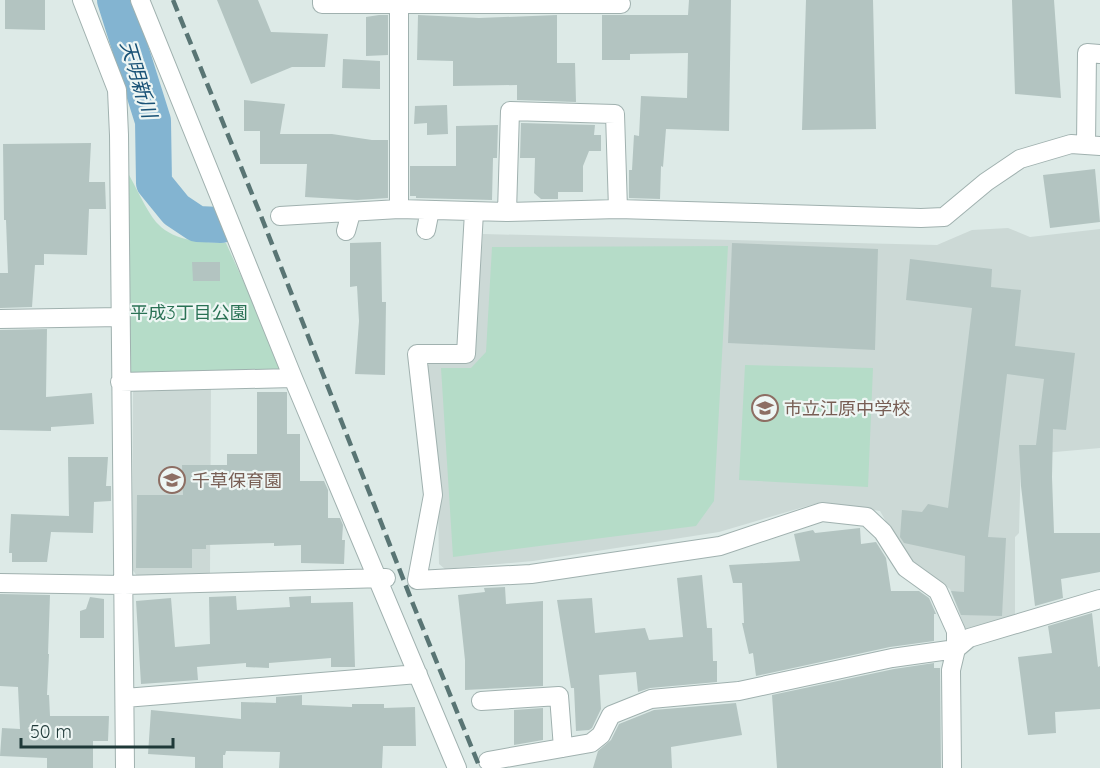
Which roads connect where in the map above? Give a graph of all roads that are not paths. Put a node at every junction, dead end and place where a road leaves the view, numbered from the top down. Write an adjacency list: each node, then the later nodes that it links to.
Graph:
1 (82, 0): 17 (street)
2 (140, 0): 19 (street)
3 (322, 0): 4 (street)
4 (399, 4): 5 (street); 8 (street)
5 (621, 4)
6 (1100, 54): 7 (street)
7 (1093, 145): 9 (street)
8 (399, 209): 10 (street); 13 (street)
9 (618, 209): 12 (street); 12 (street)
10 (430, 210): 11 (street); 15 (street)
11 (474, 212): 12 (street); 25 (street)
12 (507, 212)
13 (351, 213): 14 (street); 16 (street)
14 (280, 216)
15 (426, 230)
16 (346, 231)
17 (120, 317): 18 (street); 20 (street)
18 (0, 319)
19 (293, 378): 20 (street); 21 (street)
20 (120, 382): 23 (street)
21 (382, 578): 23 (street); 26 (street)
22 (0, 583): 23 (street)
23 (124, 585): 27 (street)
24 (1100, 599): 25 (street)
25 (956, 649): 29 (street); 33 (street)
26 (418, 674): 27 (street); 32 (street)
27 (125, 698): 31 (street)
28 (481, 701): 29 (street)
29 (563, 748): 30 (street)
30 (488, 761)
31 (125, 768)
32 (457, 768)
33 (952, 768)

